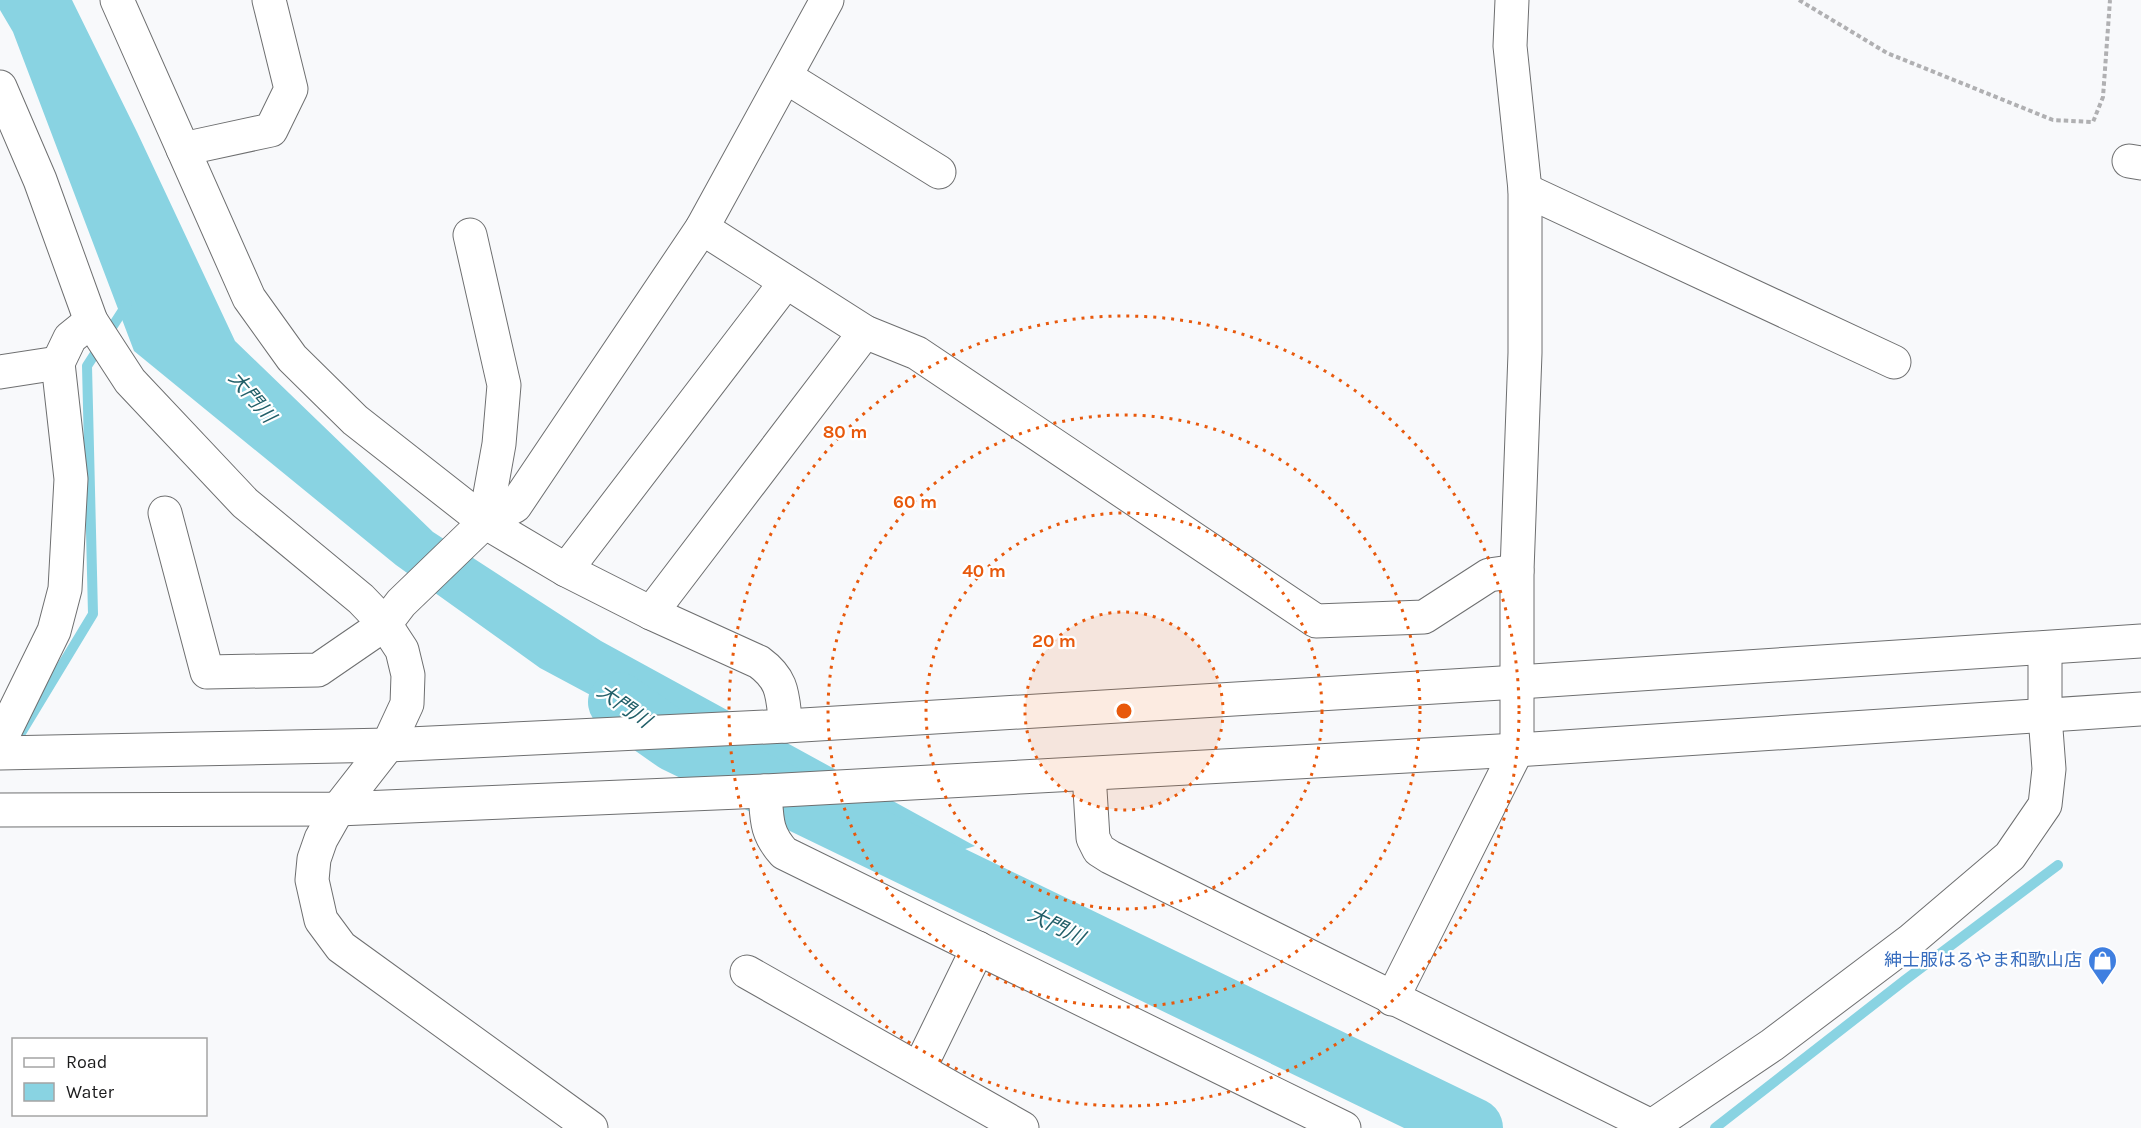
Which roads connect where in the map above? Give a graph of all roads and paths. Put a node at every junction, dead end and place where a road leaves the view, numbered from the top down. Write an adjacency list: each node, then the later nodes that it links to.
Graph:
1 (117, 0): 9 (street)
2 (269, 0): 9 (street)
3 (828, 0): 7 (street)
4 (1512, 0): 11 (street)
5 (1799, 0): 6 (path)
6 (2110, 0)
7 (786, 77): 10 (street); 12 (street)
8 (0, 87): 15 (street)
9 (183, 148): 21 (street)
10 (939, 172)
11 (1525, 190): 17 (street); 23 (street)
12 (702, 228): 14 (street); 21 (street)
13 (470, 235): 21 (street)
14 (786, 282): 16 (street); 22 (street)
15 (91, 321): 18 (street); 25 (street)
16 (865, 332): 23 (street); 24 (street)
17 (1894, 362)
18 (58, 363): 19 (street); 32 (street)
19 (0, 372)
20 (165, 513): 25 (street)
21 (481, 526): 22 (street); 25 (street)
22 (566, 570): 24 (street)
23 (1517, 572): 28 (street)
24 (651, 613): 31 (street)
25 (393, 614): 33 (street)
26 (2141, 641): 27 (street)
27 (2045, 648): 28 (street); 30 (street)
28 (1518, 682): 31 (street); 34 (street)
29 (2141, 710): 30 (street)
30 (2045, 716): 34 (street); 47 (street)
31 (786, 726): 33 (street)
32 (0, 741)
33 (388, 745): 35 (street); 38 (street)
34 (1517, 750): 36 (street); 42 (street)
35 (0, 753)
36 (1089, 774): 37 (street); 42 (street)
37 (765, 791): 38 (street); 40 (street)
38 (338, 809): 39 (street); 44 (street)
39 (0, 810)
40 (978, 948): 43 (street); 46 (street)
41 (747, 972): 43 (street)
42 (1392, 999): 47 (street)
43 (919, 1070): 45 (street)
44 (591, 1128)
45 (1022, 1128)
46 (1344, 1128)
47 (1652, 1128)

